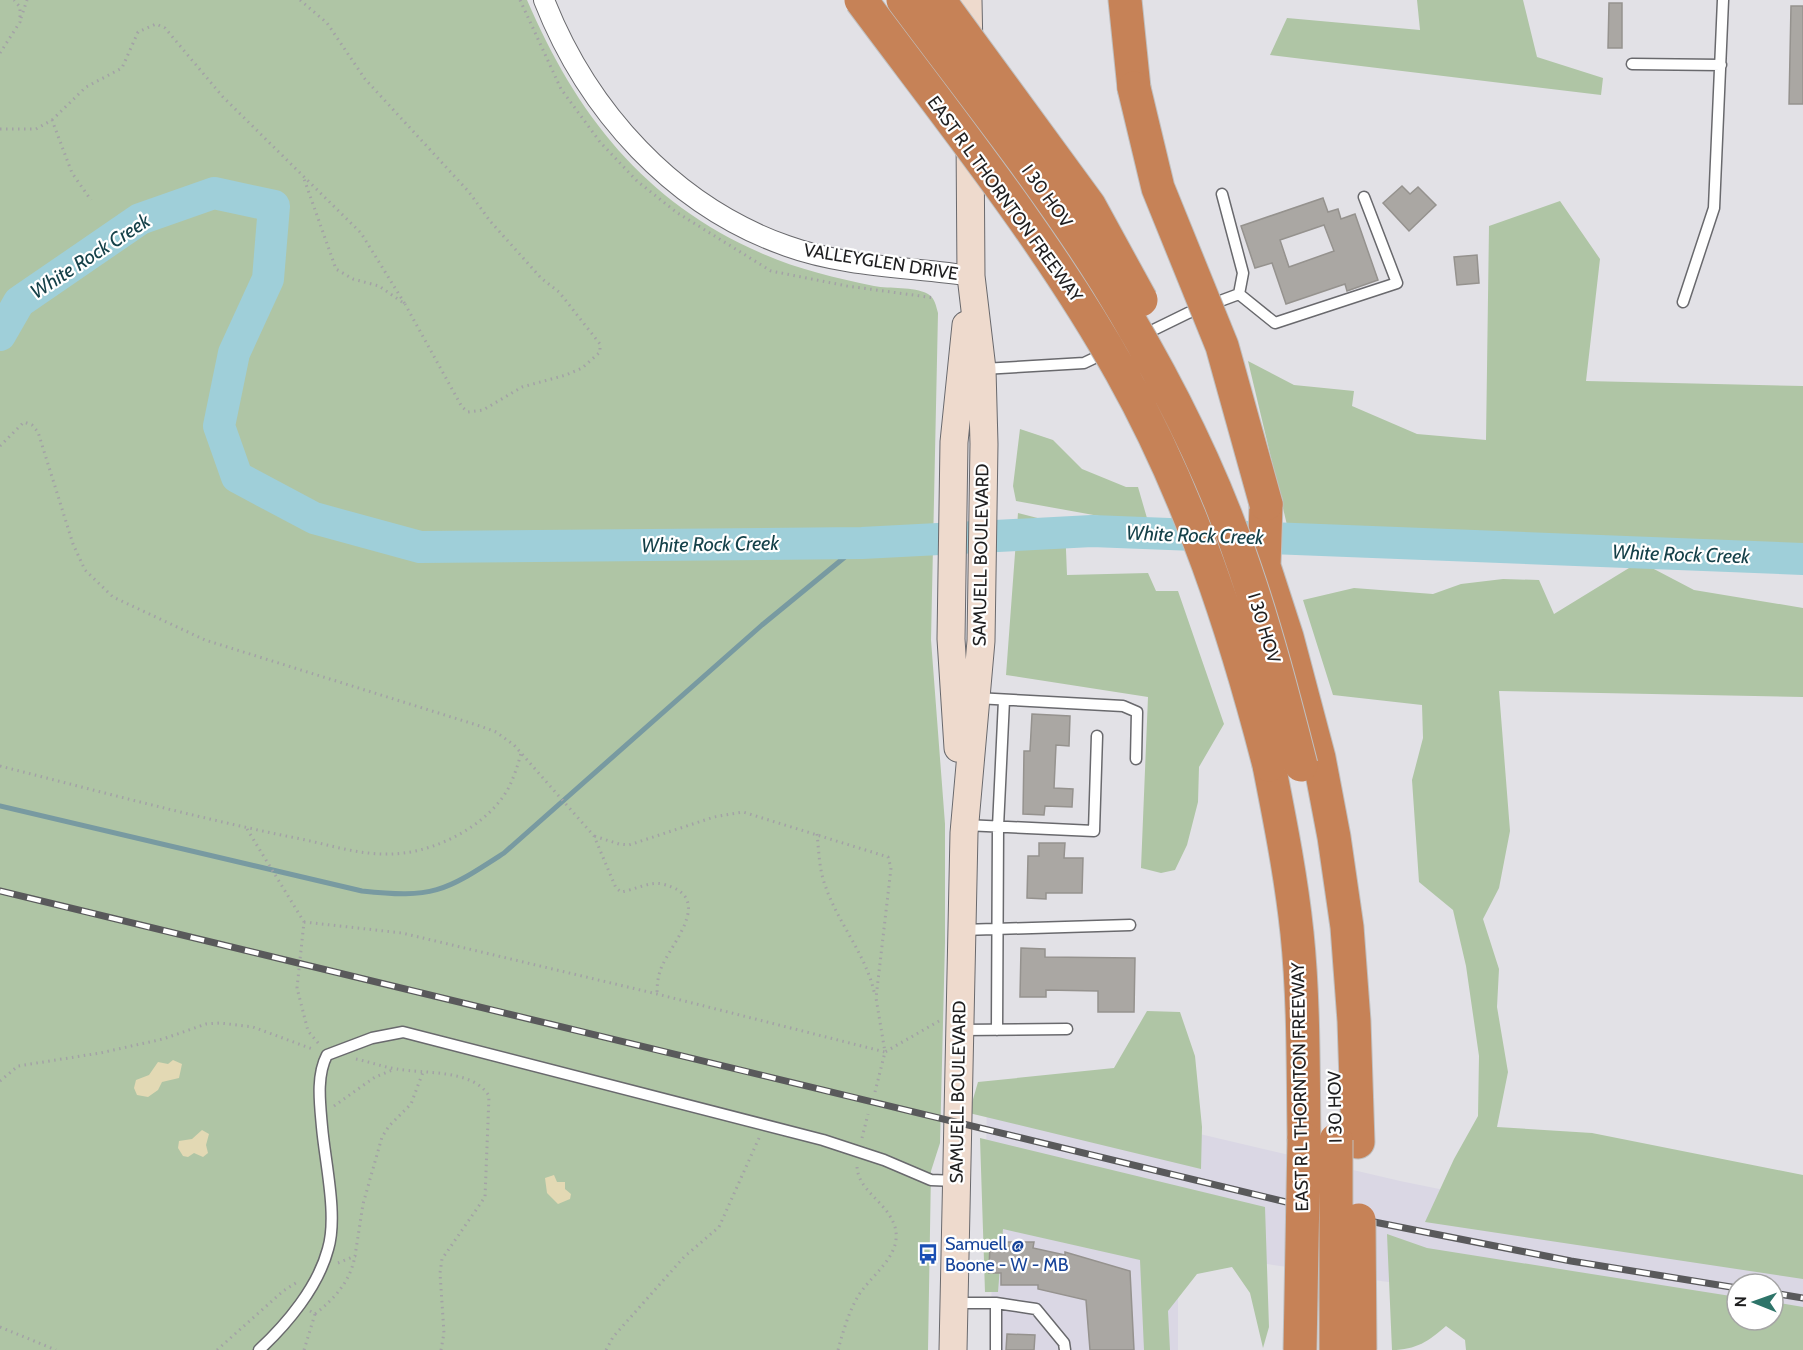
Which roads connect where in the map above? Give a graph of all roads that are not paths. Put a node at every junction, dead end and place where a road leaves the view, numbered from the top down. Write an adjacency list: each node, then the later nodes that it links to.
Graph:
1 (544, 0): 12 (street, VALLEYGLEN DRIVE)
2 (861, 0): 38 (highway, EAST R L THORNTON FREEWAY, bridge)
3 (903, 0): 21 (highway, I 30 HOV, bridge)
4 (939, 0): 16 (highway, bridge)
5 (968, 0): 12 (main road, SAMUELL BOULEVARD)
6 (1125, 0): 16 (highway, bridge)
7 (1723, 0): 9 (lane)
8 (1632, 64): 9 (lane)
9 (1721, 65): 14 (lane)
10 (1222, 194): 13 (lane)
11 (1364, 197): 13 (lane)
12 (971, 276): 15 (main road, SAMUELL BOULEVARD); 23 (main road, SAMUELL BOULEVARD)
13 (1239, 294): 15 (lane)
14 (1683, 302)
15 (982, 369): 17 (main road, SAMUELL BOULEVARD)
16 (1264, 566): 21 (highway)
17 (976, 698): 18 (lane); 23 (main road, SAMUELL BOULEVARD)
18 (1004, 700): 20 (lane); 22 (lane)
19 (1097, 736): 22 (lane)
20 (1136, 759)
21 (1310, 761): 30 (highway)
22 (998, 827): 23 (lane); 25 (lane)
23 (964, 829): 26 (main road, SAMUELL BOULEVARD)
24 (1130, 925): 25 (lane)
25 (997, 929): 26 (lane); 29 (lane)
26 (962, 930): 27 (main road, SAMUELL BOULEVARD)
27 (960, 1020): 29 (lane); 31 (main road, SAMUELL BOULEVARD)
28 (1067, 1029): 29 (lane)
29 (997, 1030)
30 (1347, 1141): 39 (highway, I 30 HOV, bridge); 40 (highway, bridge)
31 (956, 1181): 32 (main road, SAMUELL BOULEVARD); 34 (lane)
32 (954, 1303): 33 (lane); 35 (main road, SAMUELL BOULEVARD)
33 (996, 1303): 36 (lane); 37 (lane)
34 (259, 1350)
35 (953, 1350)
36 (996, 1350)
37 (1065, 1350)
38 (1300, 1350)
39 (1336, 1350)
40 (1360, 1350)

